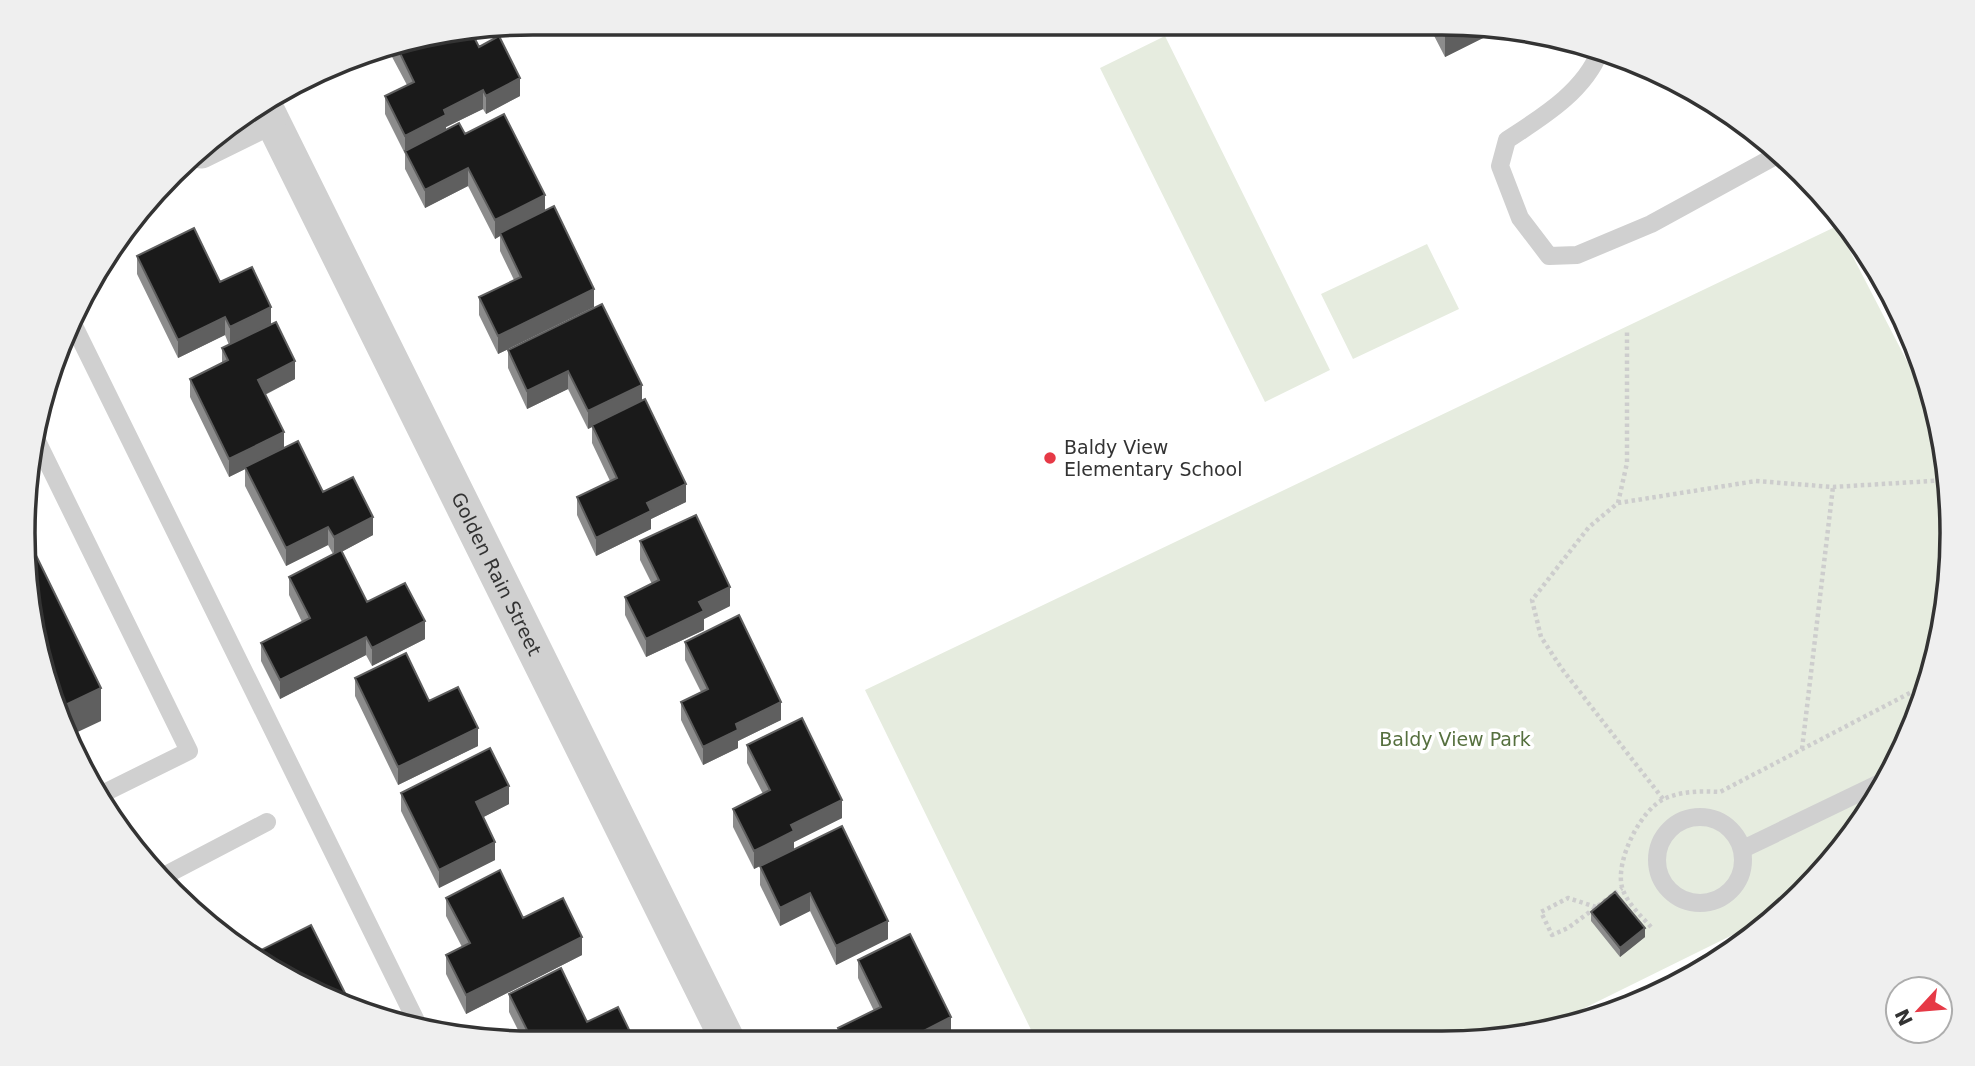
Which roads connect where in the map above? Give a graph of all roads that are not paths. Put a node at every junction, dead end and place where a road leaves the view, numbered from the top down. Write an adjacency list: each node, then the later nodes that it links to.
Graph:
1 (1597, 59): 3 (lane)
2 (268, 112): 12 (street, Golden Rain Street)
3 (1770, 159)
4 (77, 333): 11 (lane)
5 (42, 451): 7 (lane)
6 (1869, 788): 9 (lane)
7 (108, 791)
8 (267, 822): 10 (lane)
9 (1743, 849): 9 (lane)
10 (170, 873)
11 (415, 1016)
12 (723, 1031)

